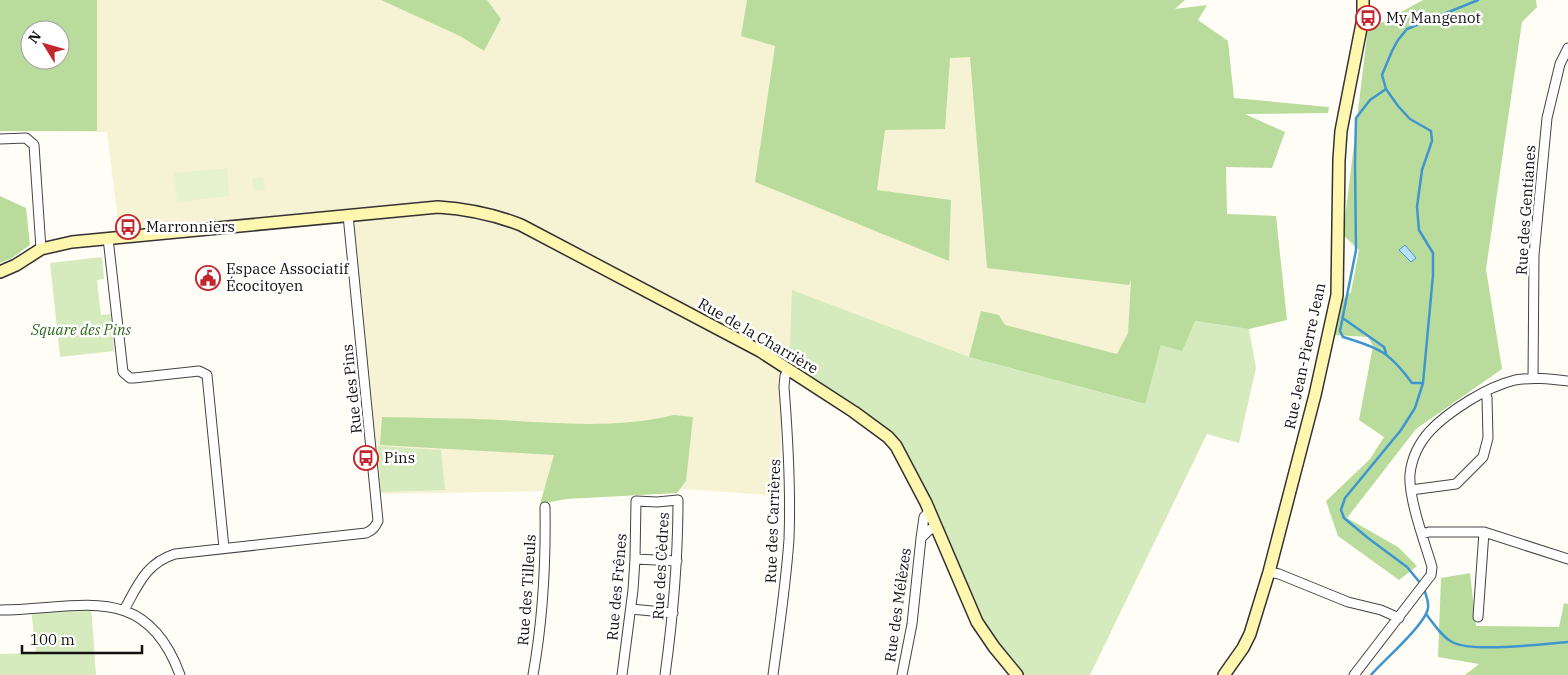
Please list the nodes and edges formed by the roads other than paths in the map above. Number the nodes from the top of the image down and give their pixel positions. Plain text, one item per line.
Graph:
1 (1363, 0) edge
2 (1568, 48) edge
3 (0, 139) edge
4 (348, 215) junction
5 (108, 238) junction
6 (41, 249) junction
7 (0, 272) edge
8 (789, 369) junction
9 (1533, 378) junction
10 (1568, 381) edge
11 (1485, 392) junction
12 (1411, 490) junction
13 (636, 501) joint
14 (545, 507) dead end
15 (930, 511) junction
16 (936, 527) junction
17 (1484, 532) junction
18 (1422, 534) junction
19 (921, 538) junction
20 (224, 548) junction
21 (635, 559) junction
22 (1568, 559) edge
23 (677, 562) junction
24 (1269, 572) junction
25 (631, 609) junction
26 (0, 610) edge
27 (124, 610) junction
28 (673, 613) junction
29 (1478, 617) dead end
30 (1400, 618) junction
31 (180, 675) edge
32 (533, 675) edge
33 (622, 675) edge
34 (665, 675) edge
35 (773, 675) edge
36 (902, 675) edge
37 (1017, 675) edge
38 (1224, 675) edge
39 (1354, 675) edge

1 - 24 street, Rue Jean-Pierre Jean
2 - 9 street, Rue des Gentianes
3 - 6 street
4 - 5 street, Rue de la Charrière
4 - 8 street, Rue de la Charrière
4 - 20 street, Rue des Pins
5 - 6 street, Rue de la Charrière
5 - 20 street
6 - 7 street, Rue de la Charrière
8 - 15 street, Rue de la Charrière
8 - 35 street, Rue des Carrières
9 - 10 street
9 - 11 street
11 - 12 street
11 - 12 street
12 - 18 street
13 - 21 street, Rue des Frênes
13 - 23 street, Rue des Cèdres
14 - 32 street, Rue des Tilleuls
15 - 16 street, Rue de la Charrière
15 - 19 street, Rue des Mélèzes
16 - 19 street, Rue des Mélèzes
16 - 37 street, Rue de la Charrière
17 - 18 street
17 - 22 street
17 - 29 street
18 - 30 street
19 - 36 street, Rue des Mélèzes
20 - 27 street, Rue des Pins
21 - 23 street
21 - 25 street, Rue des Frênes
23 - 28 street, Rue des Cèdres
24 - 30 street
24 - 38 street, Rue Jean-Pierre Jean
25 - 28 street
25 - 33 street, Rue des Frênes
26 - 27 street
27 - 31 street
28 - 34 street, Rue des Cèdres
30 - 39 street

